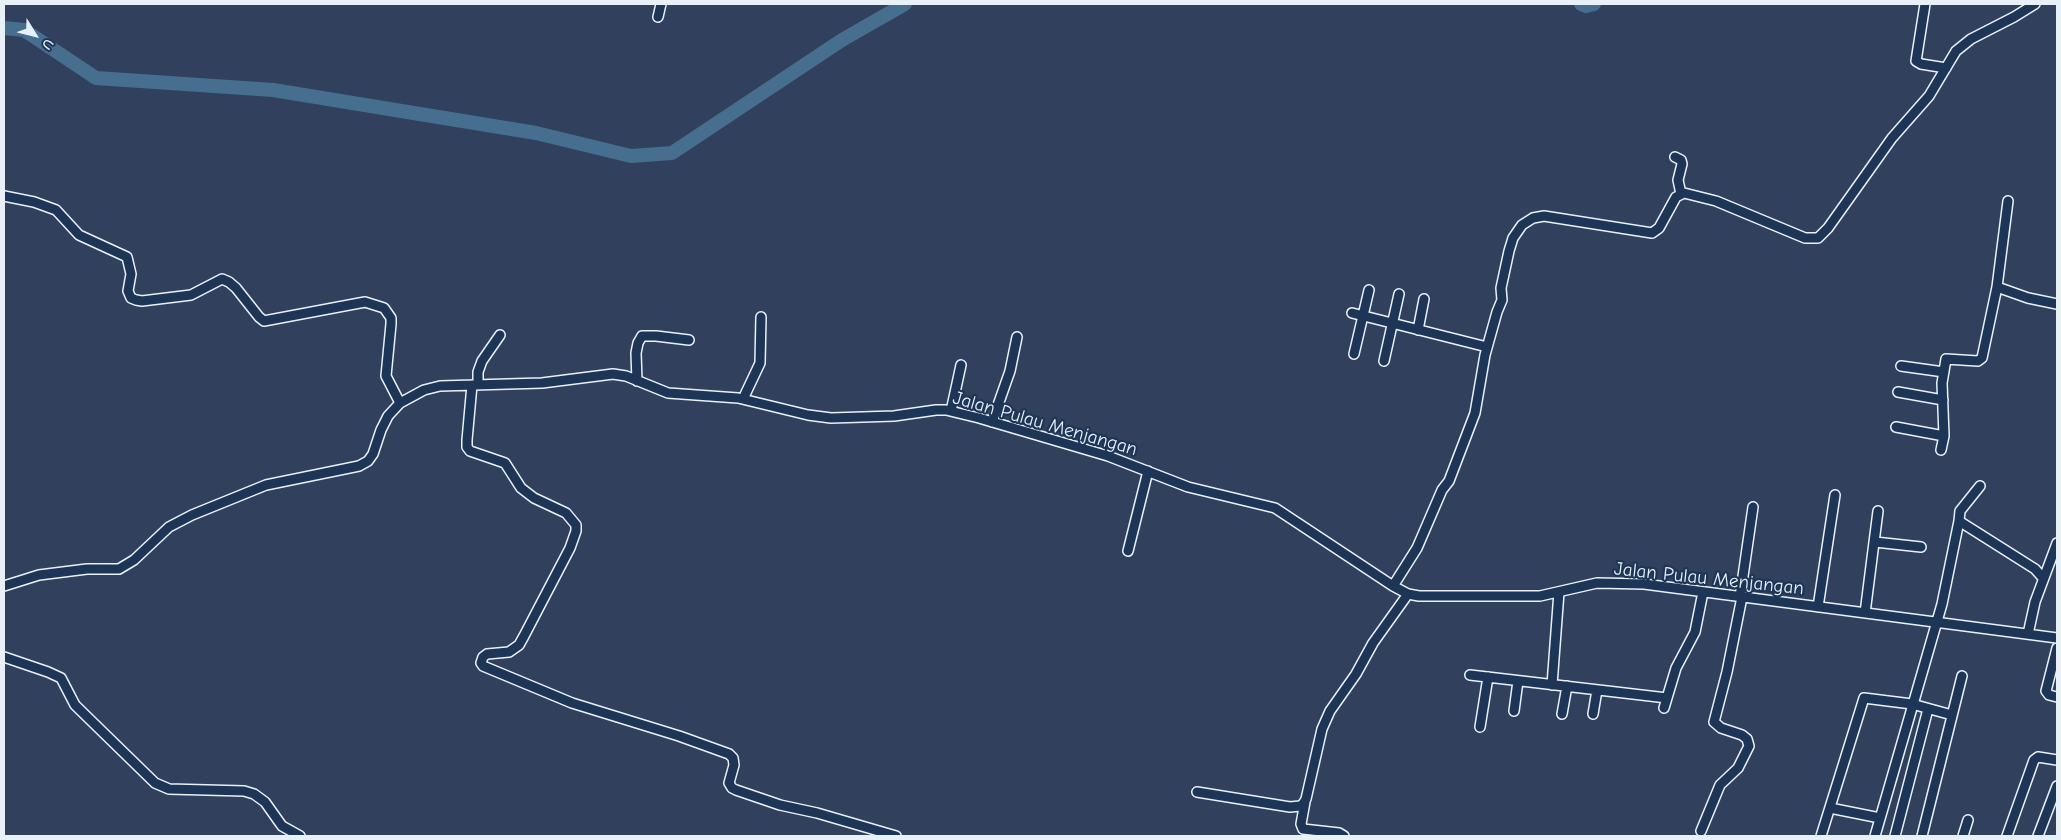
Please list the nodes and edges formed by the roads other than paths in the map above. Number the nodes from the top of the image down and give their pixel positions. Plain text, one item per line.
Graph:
1 (661, 4) edge
2 (1925, 4) edge
3 (2035, 4) edge
4 (658, 16) dead end
5 (1946, 68) junction
6 (1675, 157) dead end
7 (1681, 194) junction
8 (4, 196) edge
9 (2008, 201) dead end
10 (1997, 287) junction
11 (1369, 290) dead end
12 (1399, 294) dead end
13 (1424, 299) dead end
14 (2057, 304) edge
15 (1352, 313) dead end
16 (1363, 315) junction
17 (760, 317) dead end
18 (1392, 323) junction
19 (1418, 330) junction
20 (500, 335) dead end
21 (1017, 337) dead end
22 (689, 340) dead end
23 (1487, 348) junction
24 (1354, 354) dead end
25 (1384, 361) dead end
26 (961, 365) dead end
27 (1902, 366) dead end
28 (1944, 372) junction
29 (637, 381) junction
30 (475, 385) junction
31 (1898, 392) dead end
32 (743, 399) junction
33 (1943, 400) junction
34 (400, 403) junction
35 (951, 411) junction
36 (992, 422) junction
37 (1896, 427) dead end
38 (1944, 436) junction
39 (1941, 450) dead end
40 (1148, 471) junction
41 (1980, 486) dead end
42 (1835, 495) dead end
43 (1753, 507) dead end
44 (1878, 511) dead end
45 (1959, 521) junction
46 (1875, 542) junction
47 (2057, 543) edge
48 (1920, 546) dead end
49 (1128, 551) dead end
50 (2043, 578) junction
51 (4, 586) edge
52 (1393, 586) junction
53 (1559, 592) junction
54 (1703, 592) junction
55 (1408, 594) junction
56 (1741, 597) junction
57 (1818, 607) junction
58 (1865, 613) junction
59 (1936, 621) junction
60 (2028, 634) junction
61 (2057, 638) edge
62 (2057, 648) edge
63 (4, 657) edge
64 (1470, 675) dead end
65 (1962, 676) dead end
66 (1488, 677) junction
67 (1518, 681) junction
68 (1552, 685) junction
69 (1567, 686) junction
70 (1597, 690) junction
71 (2057, 697) edge
72 (1667, 698) junction
73 (1912, 704) junction
74 (1664, 708) dead end
75 (1928, 709) junction
76 (1514, 711) dead end
77 (1562, 714) dead end
78 (1593, 714) dead end
79 (1952, 715) junction
80 (1480, 727) dead end
81 (2057, 760) edge
82 (2057, 786) edge
83 (1196, 792) dead end
84 (1305, 802) junction
85 (1830, 808) junction
86 (1880, 818) junction
87 (1968, 820) dead end
88 (1701, 831) dead end
89 (300, 836) edge
90 (896, 836) edge
91 (1344, 836) edge
92 (1820, 836) edge
93 (1875, 836) edge
94 (1895, 836) edge
95 (1922, 836) edge
96 (1963, 836) edge
97 (2007, 836) edge
98 (2038, 836) edge

1 - 4 street
2 - 5 street
3 - 5 street
5 - 7 street
6 - 7 street
7 - 23 street
8 - 34 street
9 - 10 street
10 - 14 street
10 - 28 street
11 - 16 street
12 - 18 street
13 - 19 street
15 - 16 street
16 - 18 street
16 - 24 street
17 - 32 street
18 - 19 street
18 - 25 street
19 - 23 street
20 - 30 street
21 - 36 street
22 - 29 street
23 - 52 street
26 - 35 street
27 - 28 street
28 - 33 street
29 - 30 street, Jalan Pulau Menjangan
29 - 32 street, Jalan Pulau Menjangan
30 - 34 street, Jalan Pulau Menjangan
30 - 90 street
31 - 33 street
32 - 35 street, Jalan Pulau Menjangan
33 - 38 street
34 - 51 street, Jalan Pulau Menjangan
35 - 36 street, Jalan Pulau Menjangan
36 - 40 street, Jalan Pulau Menjangan
37 - 38 street
38 - 39 street
40 - 49 street
40 - 52 street, Jalan Pulau Menjangan
41 - 45 street
42 - 57 street
43 - 56 street
44 - 46 street
45 - 50 street
45 - 59 street
46 - 48 street
46 - 58 street
47 - 50 street
50 - 60 street
52 - 55 street, Jalan Pulau Menjangan
53 - 54 street, Jalan Pulau Menjangan
53 - 55 street, Jalan Pulau Menjangan
53 - 68 street
54 - 56 street, Jalan Pulau Menjangan
54 - 72 street
55 - 84 street
56 - 57 street, Jalan Pulau Menjangan
56 - 88 street
57 - 58 street, Jalan Pulau Menjangan
58 - 59 street, Jalan Pulau Menjangan
59 - 60 street, Jalan Pulau Menjangan
59 - 73 street
60 - 61 street, Jalan Pulau Menjangan
62 - 71 street
63 - 89 street
64 - 66 street
65 - 79 street
66 - 67 street
66 - 80 street
67 - 68 street
67 - 76 street
68 - 69 street
69 - 70 street
69 - 77 street
70 - 72 street
70 - 78 street
72 - 74 street
73 - 75 street
73 - 85 street
73 - 86 street
75 - 79 street
75 - 94 street
79 - 95 street
81 - 97 street
82 - 98 street
83 - 84 street
84 - 91 street
85 - 86 street
85 - 92 street
86 - 93 street
87 - 96 street

